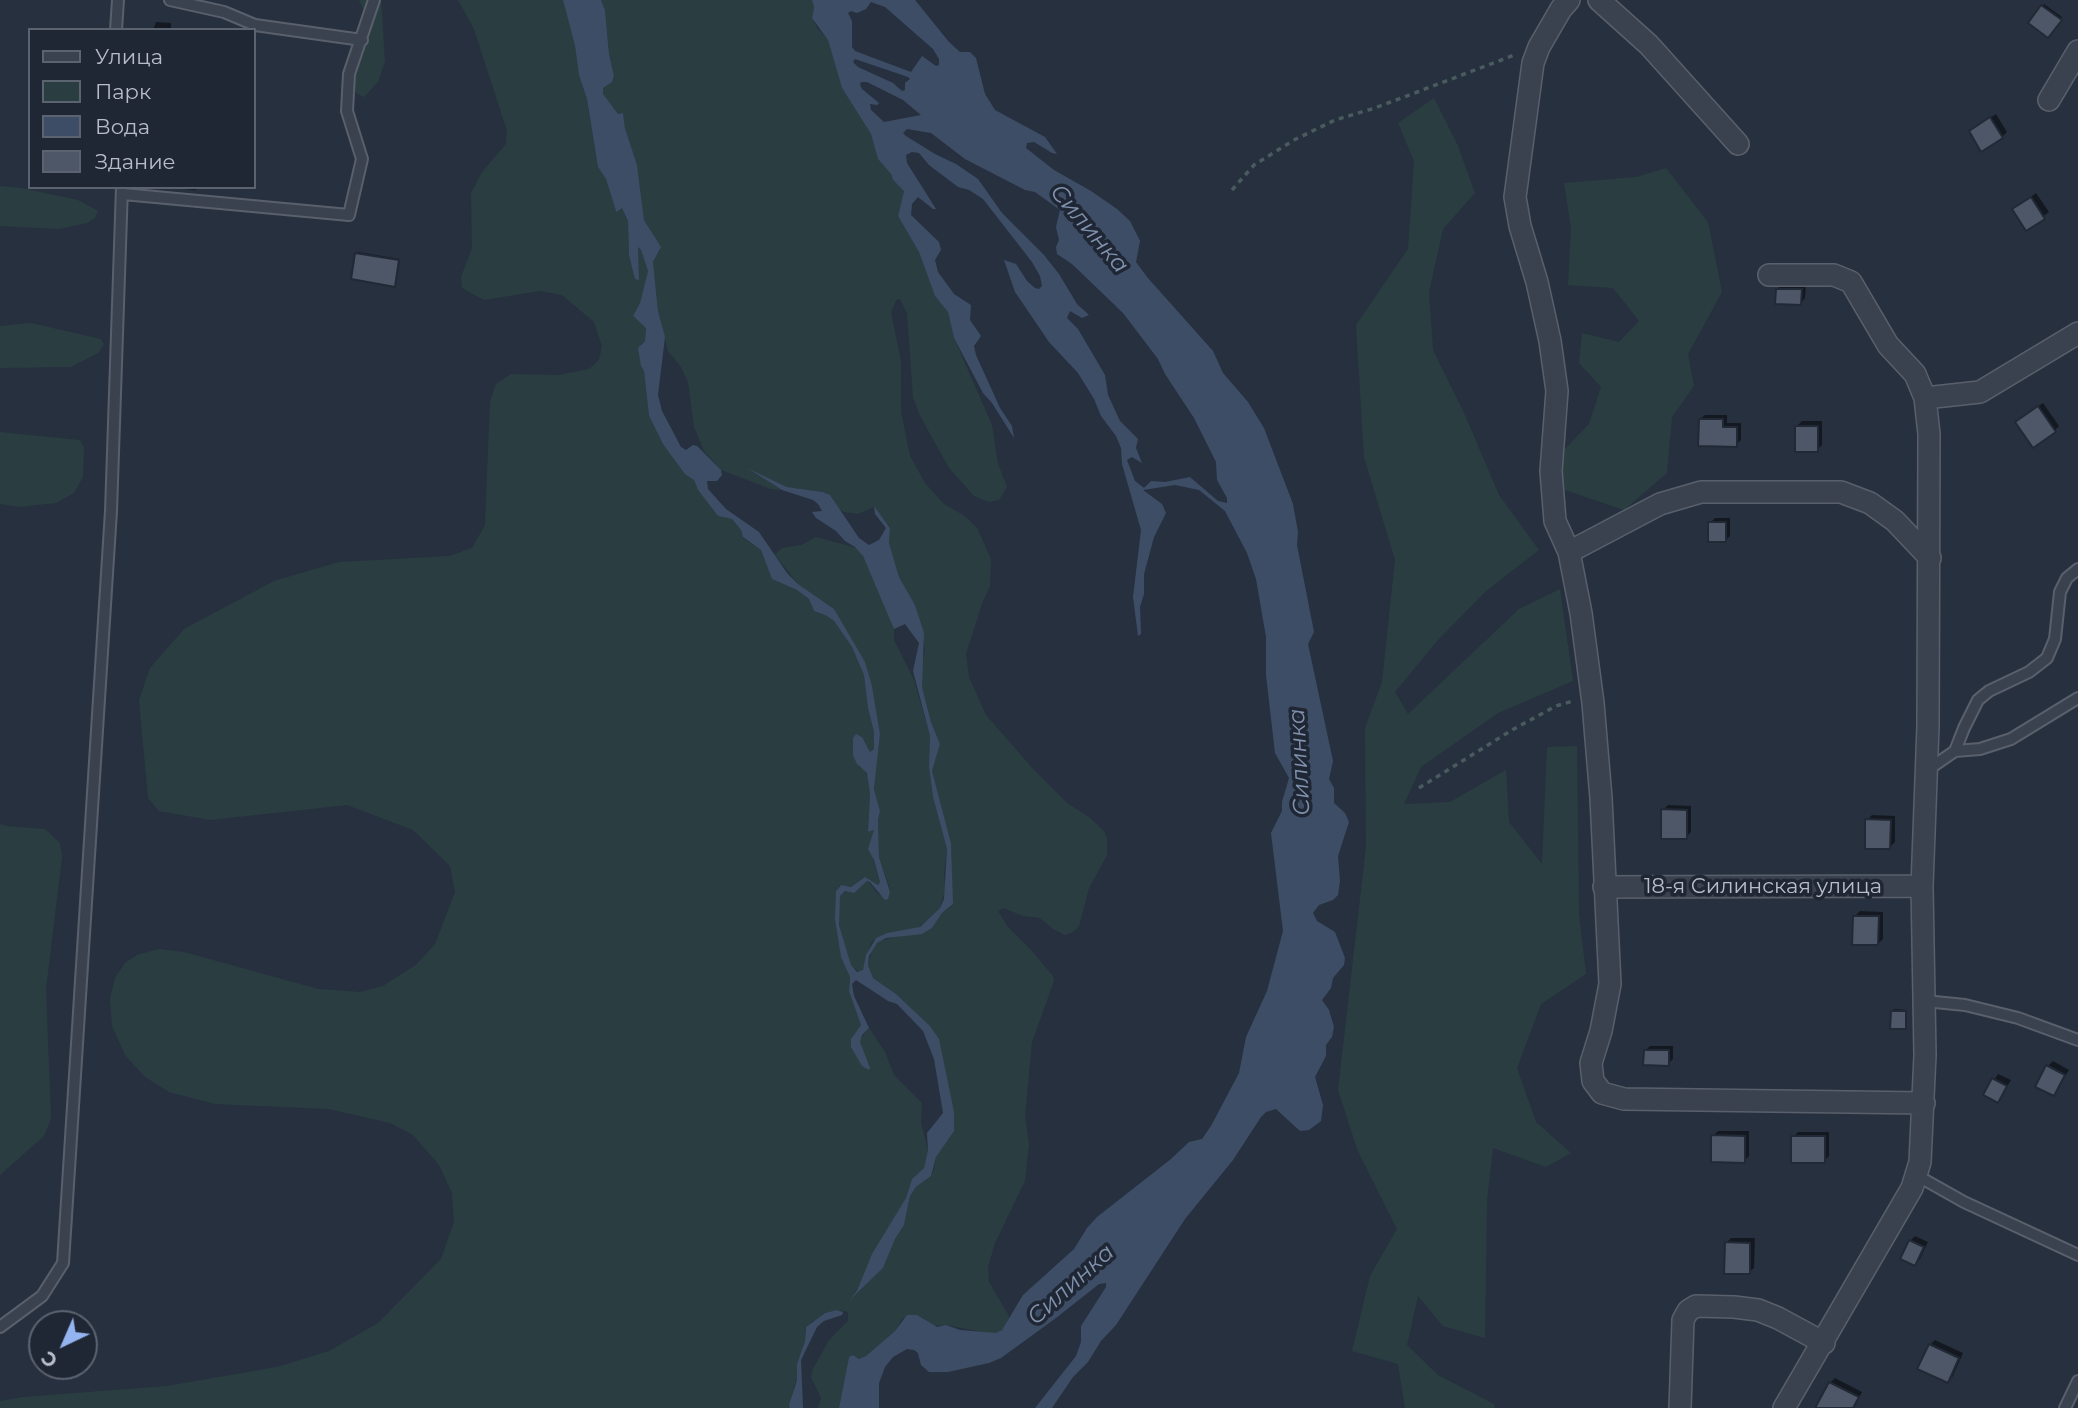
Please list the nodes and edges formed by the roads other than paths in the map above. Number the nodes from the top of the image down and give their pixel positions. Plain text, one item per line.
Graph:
1 (118, 0) edge
2 (170, 0) edge
3 (374, 0) edge
4 (1569, 0) edge
5 (1599, 0) edge
6 (116, 28) edge
7 (362, 40) junction
8 (2078, 51) edge
9 (2049, 100) dead end
10 (1738, 144) dead end
11 (123, 191) edge
12 (1769, 275) dead end
13 (2078, 333) edge
14 (1925, 398) junction
15 (1569, 552) junction
16 (1930, 558) junction
17 (2078, 569) edge
18 (2078, 698) edge
19 (1955, 751) junction
20 (1927, 771) junction
21 (1922, 886) junction
22 (1604, 887) junction
23 (1925, 1001) junction
24 (2078, 1040) edge
25 (1924, 1103) junction
26 (1916, 1175) junction
27 (2078, 1255) edge
28 (0, 1327) edge
29 (1824, 1343) junction
30 (2078, 1381) edge
31 (1680, 1408) edge
32 (1784, 1408) edge
33 (2065, 1408) edge

1 - 6 lane
2 - 7 lane
3 - 7 lane
4 - 15 street
5 - 10 street
7 - 11 lane
8 - 9 street
11 - 28 lane
12 - 14 street
13 - 14 street
14 - 16 street
15 - 16 street
15 - 22 street
16 - 20 street
17 - 19 lane
18 - 19 lane
19 - 20 lane
20 - 21 street
21 - 22 street, 18-я Силинская улица
21 - 23 street
22 - 25 street
23 - 24 lane
23 - 25 street
25 - 26 street
26 - 27 lane
26 - 29 street
29 - 31 street
29 - 32 street
30 - 33 lane

